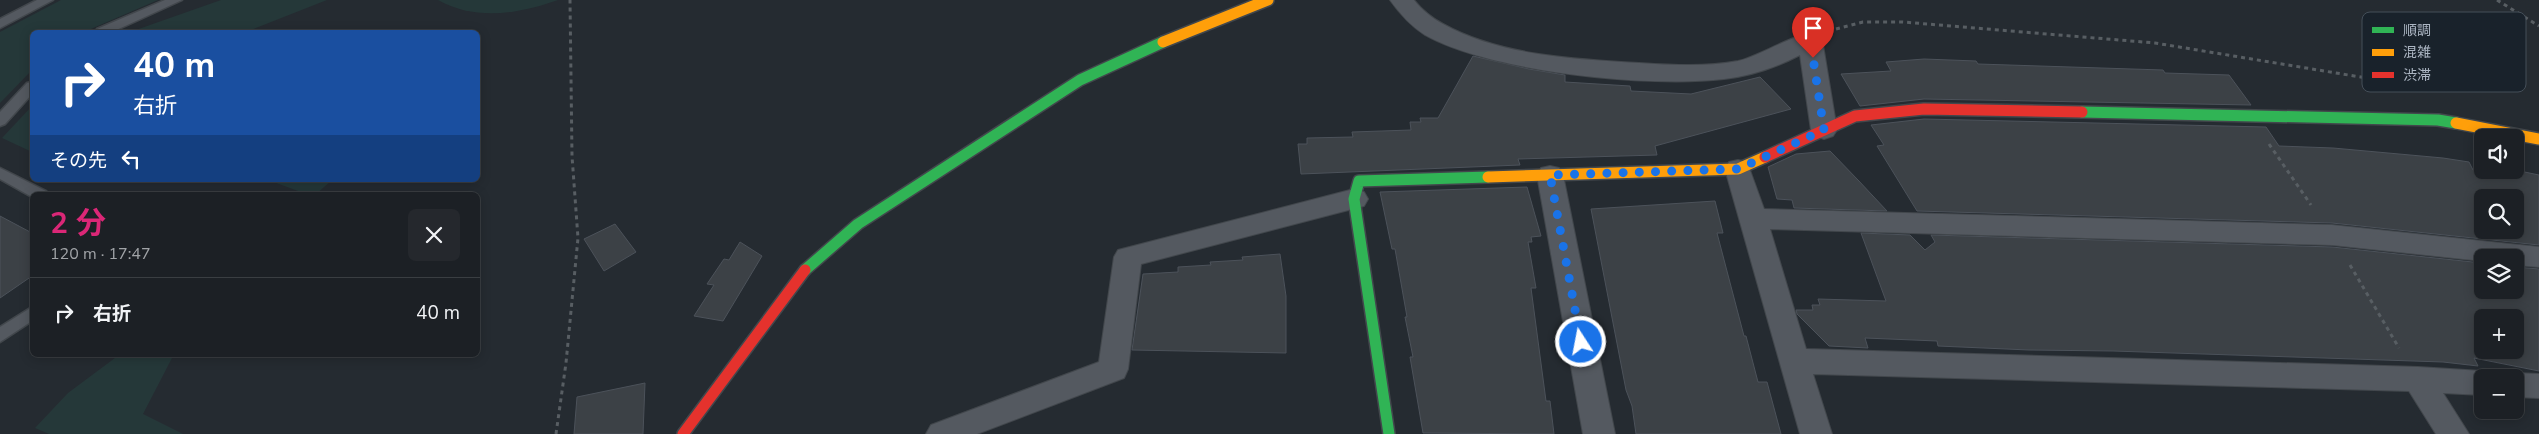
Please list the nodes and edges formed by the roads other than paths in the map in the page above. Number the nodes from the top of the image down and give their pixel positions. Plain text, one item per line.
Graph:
1 (47, 0) edge
2 (176, 0) edge
3 (1268, 0) edge
4 (1402, 0) edge
5 (0, 24) edge
6 (107, 30) edge
7 (30, 88) edge
8 (0, 121) edge
9 (1824, 130) junction
10 (2539, 139) edge
11 (1738, 169) junction
12 (0, 173) edge
13 (1550, 175) junction
14 (36, 192) edge
15 (1354, 199) junction
16 (1753, 219) junction
17 (2539, 257) edge
18 (30, 314) edge
19 (0, 336) edge
20 (1794, 361) junction
21 (2418, 379) junction
22 (2474, 382) edge
23 (2524, 385) edge
24 (2539, 386) edge
25 (683, 434) edge
26 (942, 434) edge
27 (1389, 434) edge
28 (1599, 434) edge
29 (1816, 434) edge
30 (2453, 434) edge

1 - 5 lane
2 - 6 lane
3 - 25 street
4 - 9 street
7 - 8 lane
9 - 10 street
9 - 11 street
11 - 13 street
11 - 16 street
12 - 14 lane
13 - 15 street
13 - 28 street
15 - 26 street
15 - 27 street
16 - 17 street
16 - 20 street
18 - 19 lane
20 - 21 street
20 - 29 street
21 - 22 street
21 - 30 street
23 - 24 street

